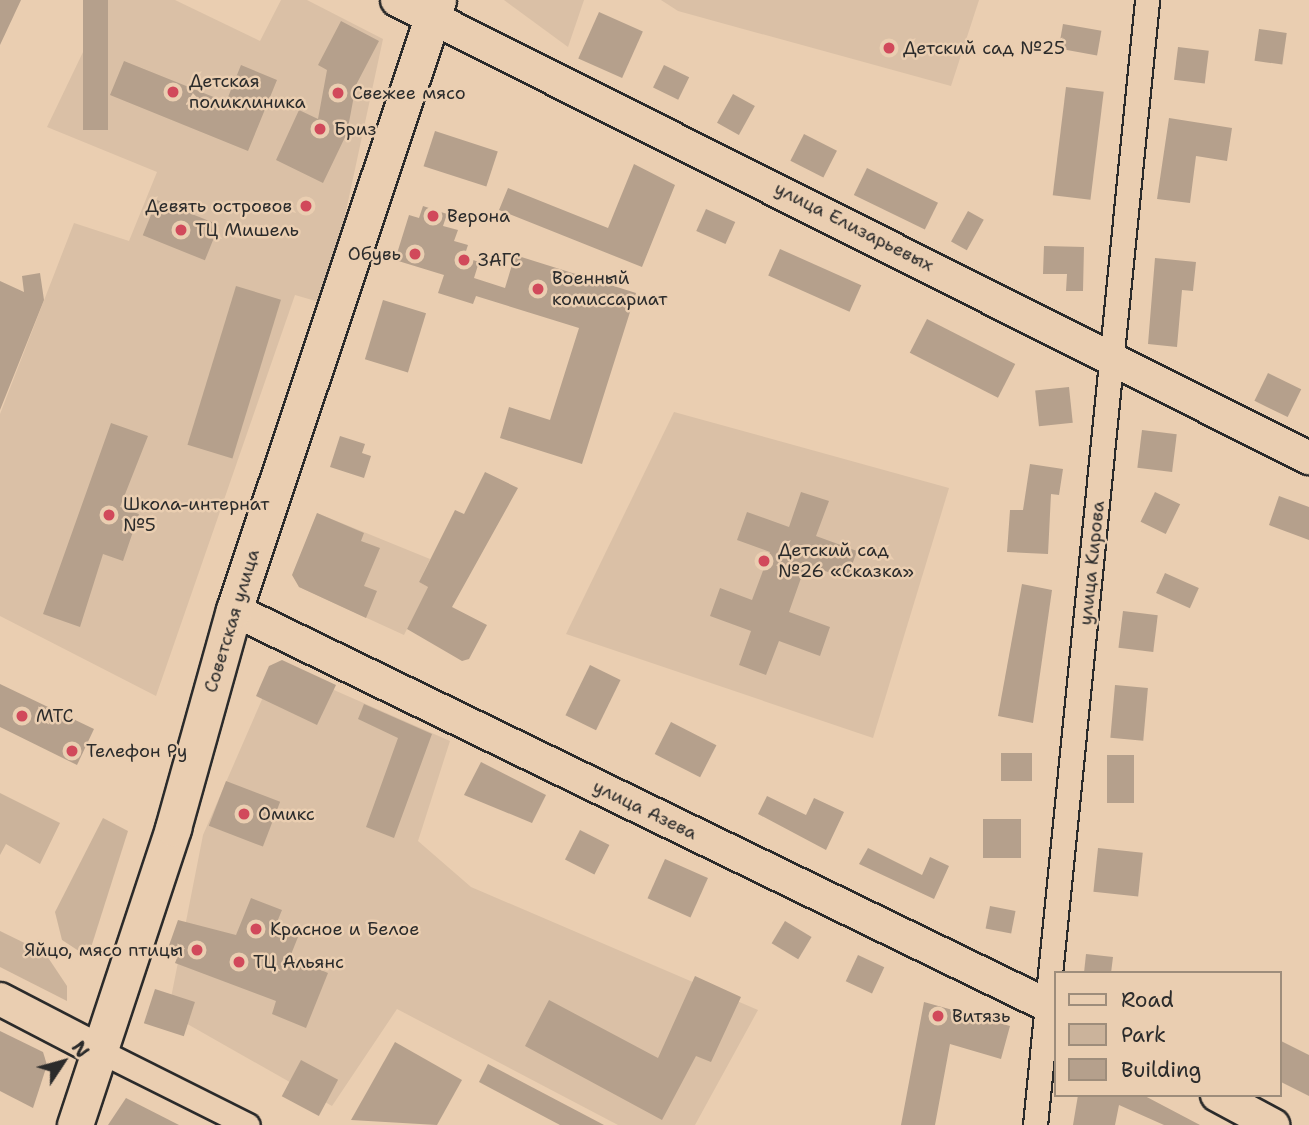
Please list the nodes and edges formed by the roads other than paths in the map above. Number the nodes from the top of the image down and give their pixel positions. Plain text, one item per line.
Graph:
1 (397, 0) edge
2 (1147, 0) edge
3 (435, 8) edge
4 (1112, 357) junction
5 (1309, 458) edge
6 (234, 610) junction
7 (1055, 971) edge
8 (1054, 986) edge
9 (0, 999) edge
10 (1052, 1008) edge
11 (100, 1051) junction
12 (1221, 1097) edge
13 (75, 1125) edge
14 (248, 1125) edge
15 (1035, 1125) edge
16 (1273, 1125) edge

1 - 3 street, улица Елизарьевых
2 - 4 street, улица Кирова
3 - 4 street, улица Елизарьевых
3 - 6 main road, Советская улица
4 - 5 street, улица Елизарьевых
4 - 7 street, улица Кирова
6 - 10 street, улица Азева
6 - 11 main road, Советская улица
8 - 10 street, улица Кирова
9 - 11 street
10 - 15 street, улица Кирова
11 - 13 main road, Советская улица
11 - 14 street
12 - 16 street

